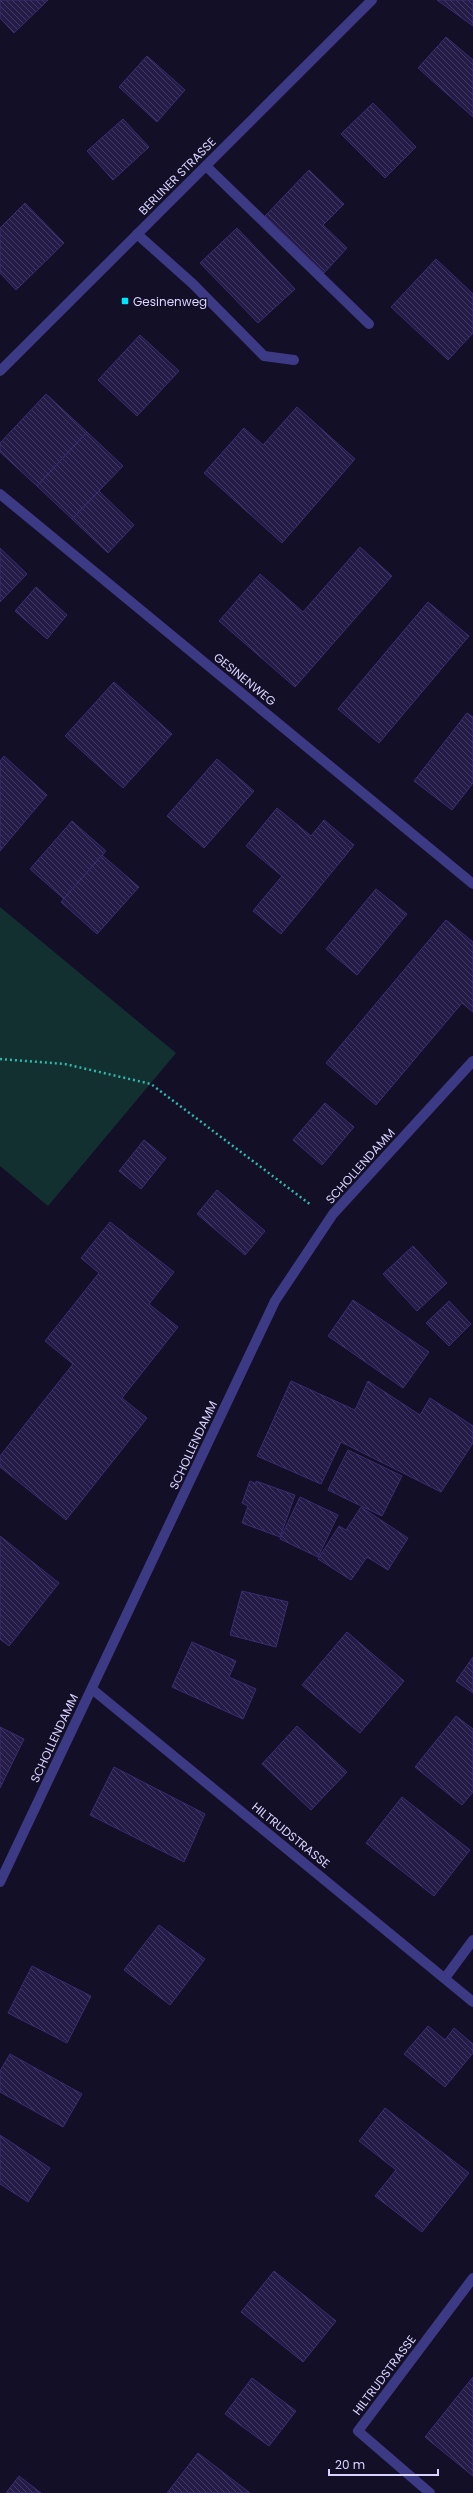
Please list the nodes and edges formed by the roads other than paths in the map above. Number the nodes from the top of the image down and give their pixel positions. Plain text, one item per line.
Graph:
1 (372, 0) edge
2 (206, 166) junction
3 (137, 234) junction
4 (369, 324) dead end
5 (294, 360) dead end
6 (0, 371) edge
7 (0, 494) edge
8 (473, 884) edge
9 (473, 1061) edge
10 (92, 1689) junction
11 (0, 1882) edge
12 (473, 1940) edge
13 (444, 1978) junction
14 (473, 2002) edge
15 (473, 2278) edge
16 (430, 2493) edge

1 - 2 street, BERLINER STRASSE
2 - 3 street, BERLINER STRASSE
2 - 4 street
3 - 5 street
3 - 6 street, BERLINER STRASSE
7 - 8 street, GESINENWEG
9 - 10 street, SCHOLLENDAMM
10 - 11 street, SCHOLLENDAMM
10 - 13 street, HILTRUDSTRASSE
12 - 13 street
13 - 14 street, HILTRUDSTRASSE
15 - 16 street, HILTRUDSTRASSE

